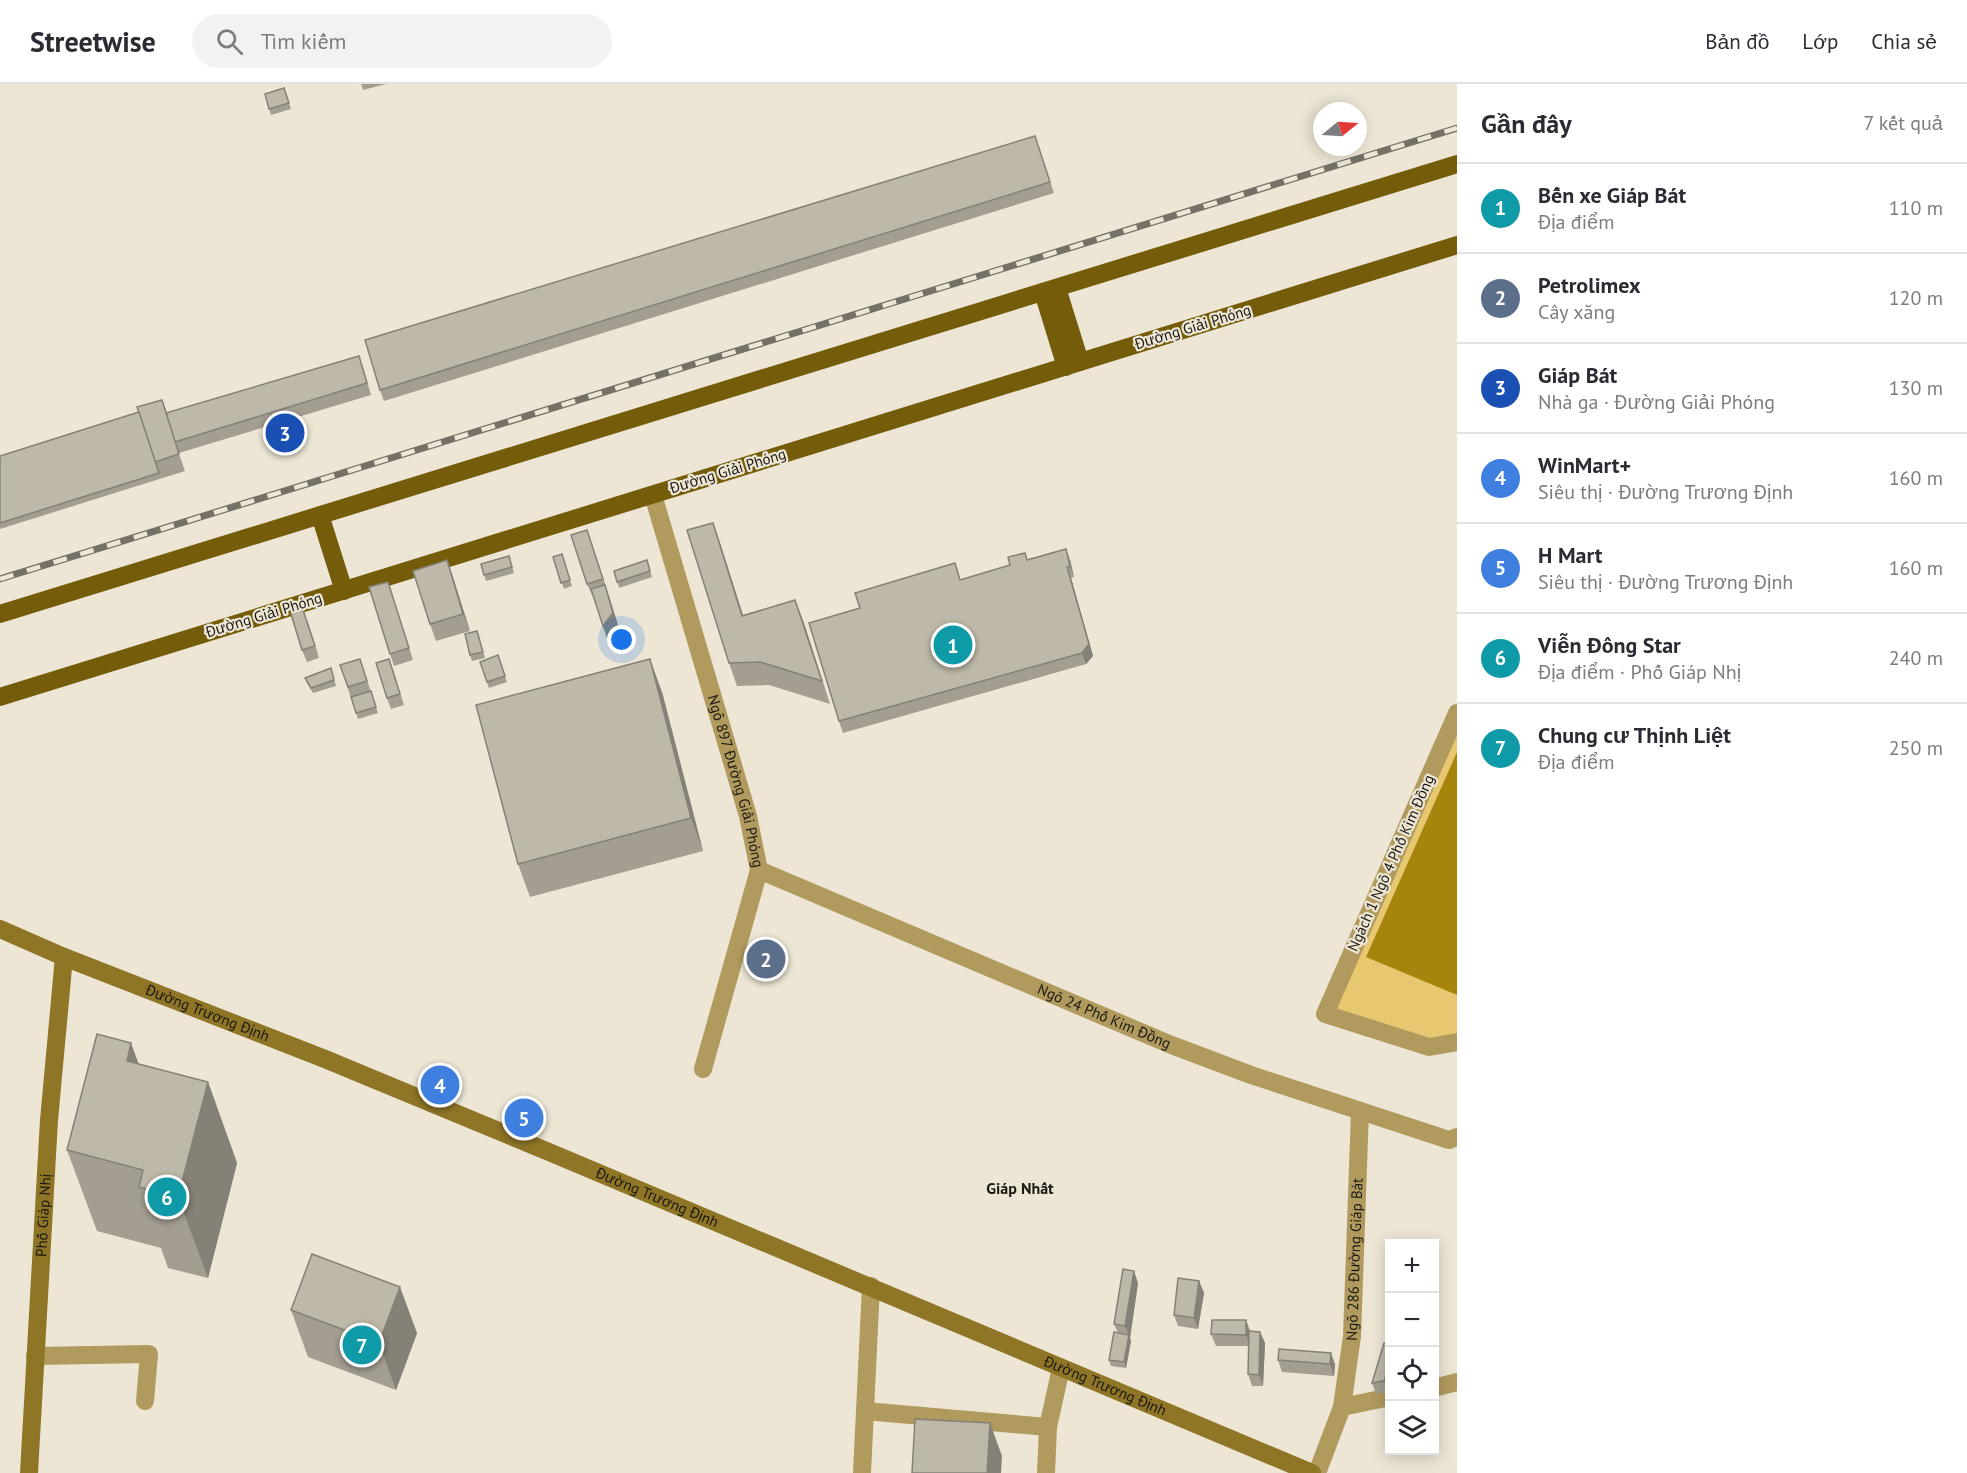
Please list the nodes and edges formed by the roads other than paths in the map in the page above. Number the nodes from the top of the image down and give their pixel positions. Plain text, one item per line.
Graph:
1 (1457, 164) edge
2 (1457, 245) edge
3 (1050, 290) junction
4 (1073, 364) junction
5 (653, 495) junction
6 (320, 515) junction
7 (344, 591) junction
8 (0, 614) edge
9 (0, 697) edge
10 (1457, 713) edge
11 (759, 870) junction
12 (0, 929) edge
13 (64, 957) junction
14 (1457, 1042) edge
15 (703, 1069) dead end
16 (1360, 1111) junction
17 (1457, 1137) edge
18 (871, 1286) junction
19 (35, 1356) junction
20 (1061, 1368) junction
21 (1457, 1382) edge
22 (1439, 1387) edge
23 (1385, 1398) edge
24 (145, 1401) dead end
25 (1342, 1407) junction
26 (865, 1411) junction
27 (1048, 1427) junction
28 (29, 1473) edge
29 (862, 1473) edge
30 (1046, 1473) edge
31 (1312, 1473) edge
32 (1317, 1473) edge

1 - 3 main road
2 - 4 main road, Đường Giải Phóng
3 - 4 main road
3 - 6 main road
4 - 5 main road, Đường Giải Phóng
5 - 7 main road, Đường Giải Phóng
5 - 11 street, Ngõ 897 Đường Giải Phóng
6 - 7 main road
6 - 8 main road
7 - 9 main road, Đường Giải Phóng
10 - 14 street, Ngách 1 Ngõ 4 Phố Kim Đồng
11 - 15 street, Ngõ 897 Đường Giải Phóng
11 - 16 street, Ngõ 24 Phố Kim Đồng
12 - 13 main road, Đường Trương Định
13 - 18 main road, Đường Trương Định
13 - 19 main road, Phố Giáp Nhị
16 - 17 street, Ngõ 24 Phố Kim Đồng
16 - 25 street, Ngõ 286 Đường Giáp Bát
18 - 20 main road, Đường Trương Định
18 - 26 street
19 - 24 street
19 - 28 main road, Phố Giáp Nhị
20 - 27 street
20 - 31 main road, Đường Trương Định
21 - 22 street
23 - 25 street
25 - 32 street, Ngõ 286 Đường Giáp Bát
26 - 27 street
26 - 29 street
27 - 30 street

